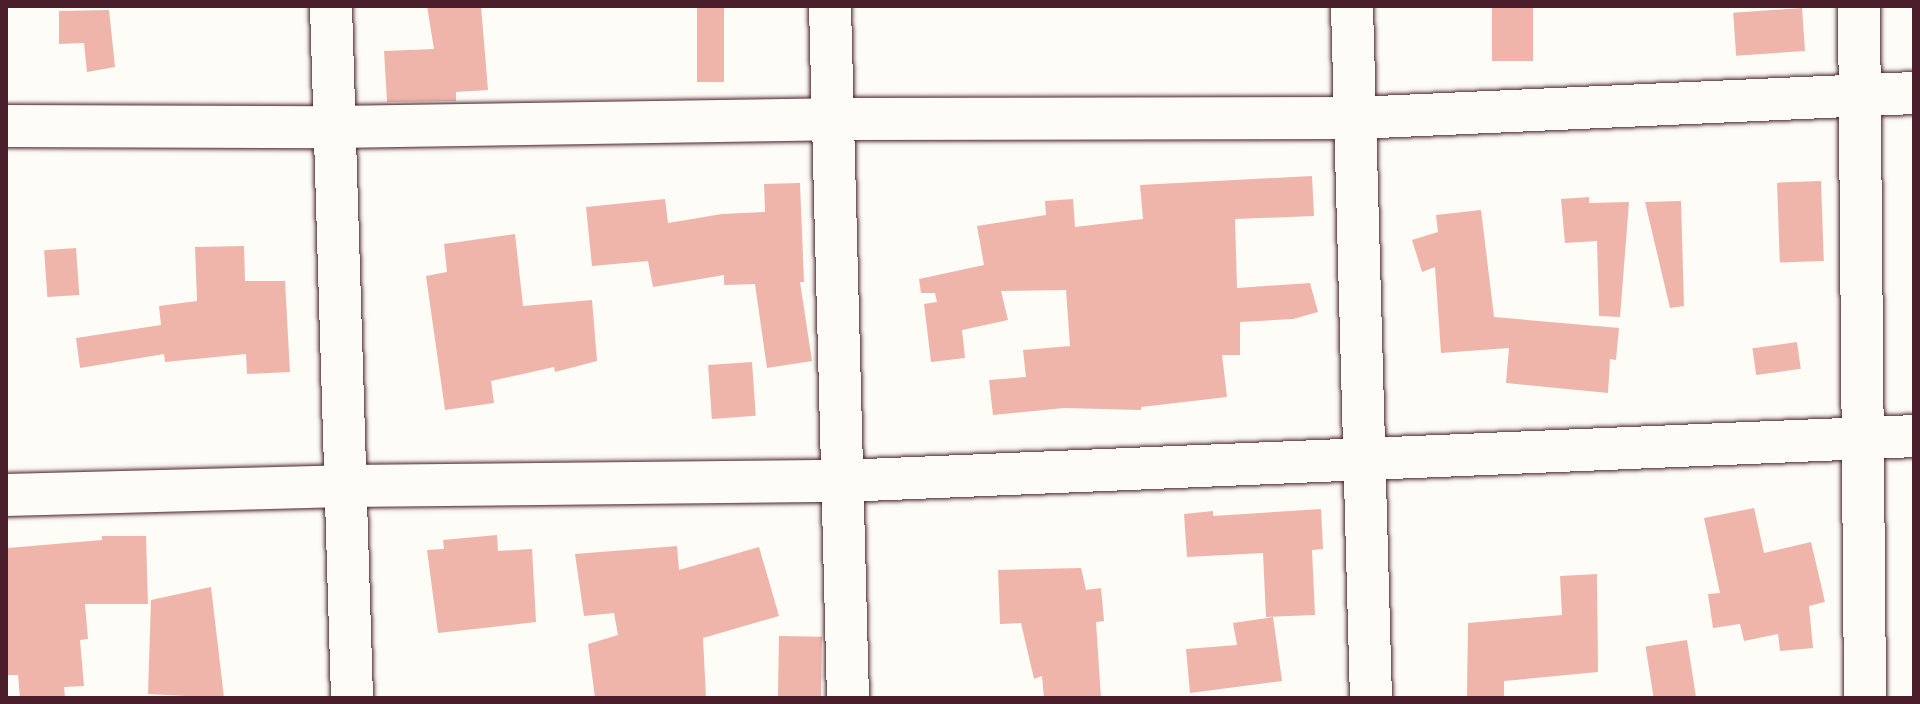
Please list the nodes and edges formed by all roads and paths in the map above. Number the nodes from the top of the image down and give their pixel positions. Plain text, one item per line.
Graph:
1 (331, 6) edge
2 (830, 6) edge
3 (1352, 6) edge
4 (1859, 6) edge
5 (1914, 93) edge
6 (1860, 97) junction
7 (1355, 118) junction
8 (833, 119) junction
9 (6, 126) edge
10 (334, 127) junction
11 (1914, 436) edge
12 (1863, 438) junction
13 (1365, 460) junction
14 (842, 481) junction
15 (345, 486) junction
16 (6, 495) edge
17 (352, 698) edge
18 (848, 698) edge
19 (1371, 698) edge
20 (1865, 698) edge

1 - 10 street
2 - 8 street
3 - 7 street
4 - 6 street
5 - 6 street
6 - 7 street
6 - 12 street
7 - 8 street
7 - 13 street
8 - 10 street
8 - 14 street
9 - 10 street
10 - 15 street
11 - 12 street
12 - 13 street
12 - 20 street
13 - 14 street
13 - 19 street
14 - 15 street
14 - 18 street
15 - 16 street
15 - 17 street

